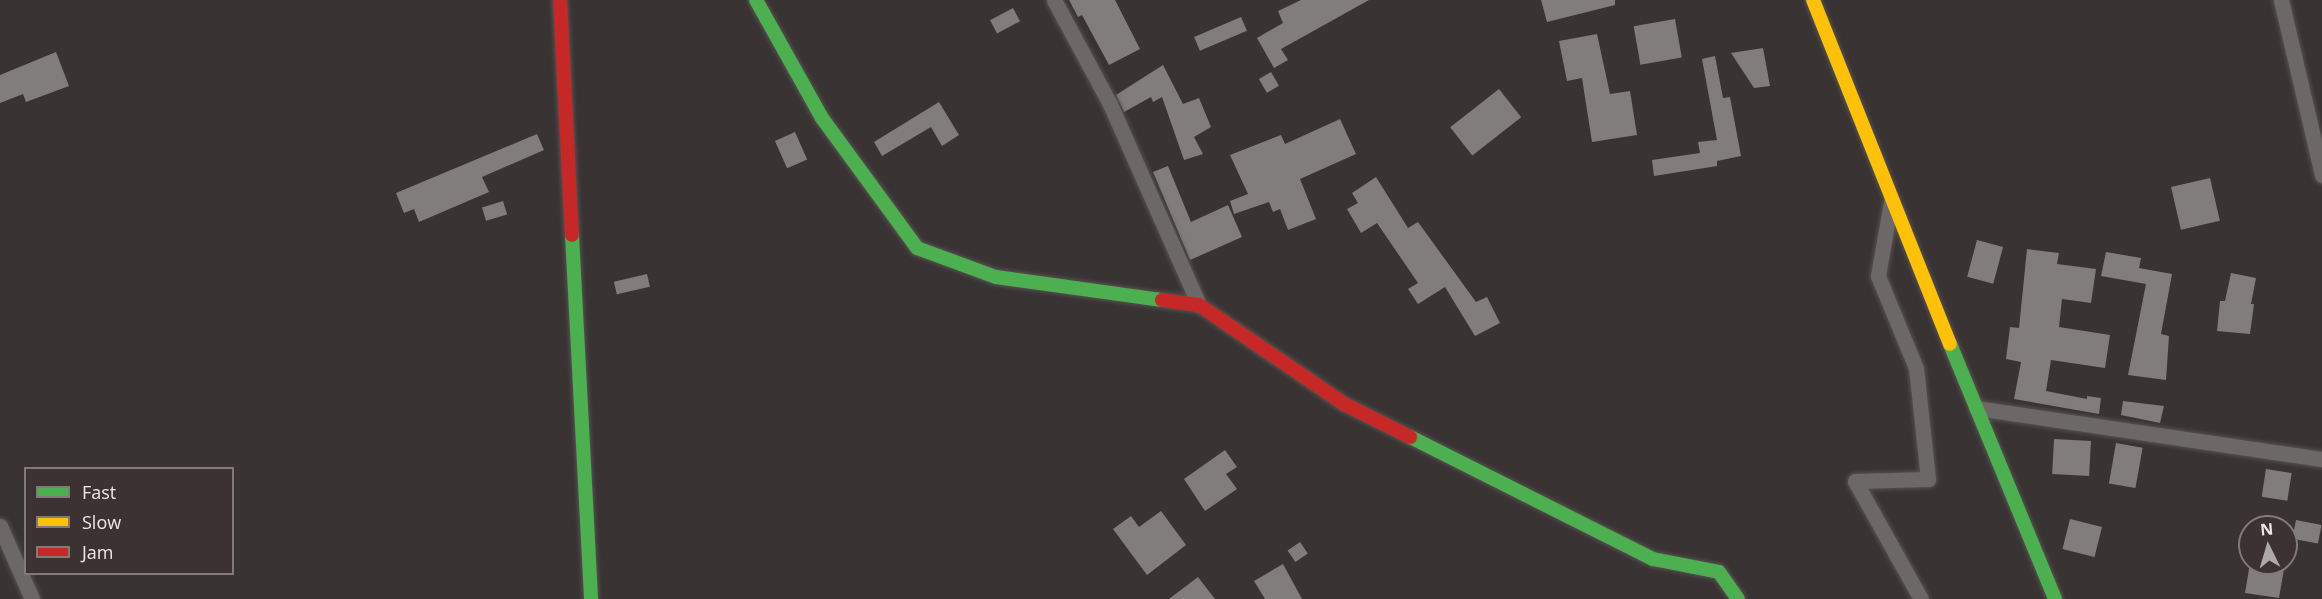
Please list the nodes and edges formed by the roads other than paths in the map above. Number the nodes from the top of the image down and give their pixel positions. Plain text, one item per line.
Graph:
1 (560, 0) edge
2 (756, 0) edge
3 (1054, 0) edge
4 (1813, 0) edge
5 (2281, 0) edge
6 (2322, 175) edge
7 (1891, 201) junction
8 (1199, 305) junction
9 (1976, 408) junction
10 (2322, 459) edge
11 (0, 526) edge
12 (32, 599) edge
13 (591, 599) edge
14 (1738, 599) edge
15 (1921, 599) edge
16 (2055, 599) edge

1 - 13 street
2 - 8 street
3 - 8 street
4 - 7 street
5 - 6 street
7 - 9 street
7 - 15 street
8 - 14 street
9 - 10 street
9 - 16 street
11 - 12 street

